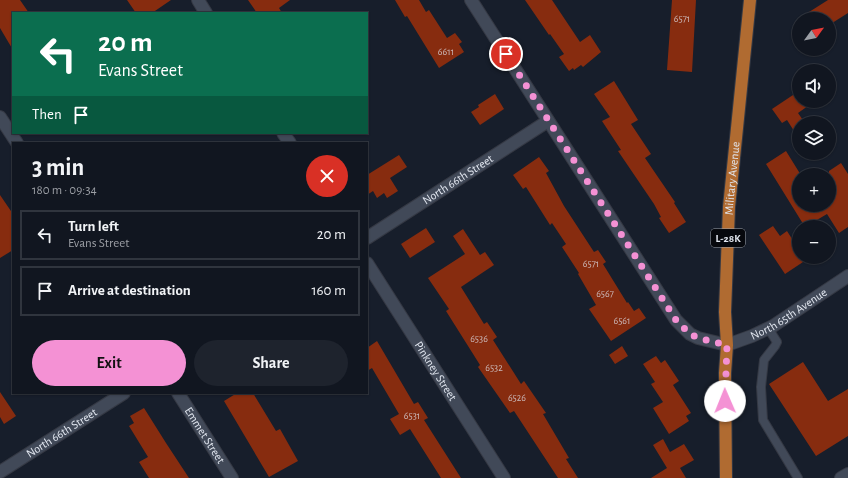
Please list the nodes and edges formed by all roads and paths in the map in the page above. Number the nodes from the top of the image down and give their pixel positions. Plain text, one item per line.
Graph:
1 (198, 0) edge
2 (471, 0) edge
3 (750, 0) edge
4 (205, 12) edge
5 (0, 117) edge
6 (548, 120) junction
7 (16, 142) edge
8 (368, 237) edge
9 (368, 265) edge
10 (848, 276) edge
11 (768, 328) junction
12 (727, 345) junction
13 (122, 394) edge
14 (179, 394) edge
15 (0, 472) edge
16 (848, 474) edge
17 (232, 478) edge
18 (504, 478) edge
19 (726, 478) edge
20 (798, 478) edge
21 (842, 478) edge

1 - 4 street
2 - 6 street
3 - 12 main road, Military Avenue / L-28K
5 - 7 street
6 - 8 street, North 66th Street
6 - 12 street
9 - 18 street, Pinkney Street
10 - 11 street, North 65th Avenue
11 - 12 street, North 65th Avenue
11 - 20 lane
12 - 19 main road, Military Avenue / L-28K
13 - 15 street, North 66th Street
14 - 17 street, Emmet Street
16 - 21 street

